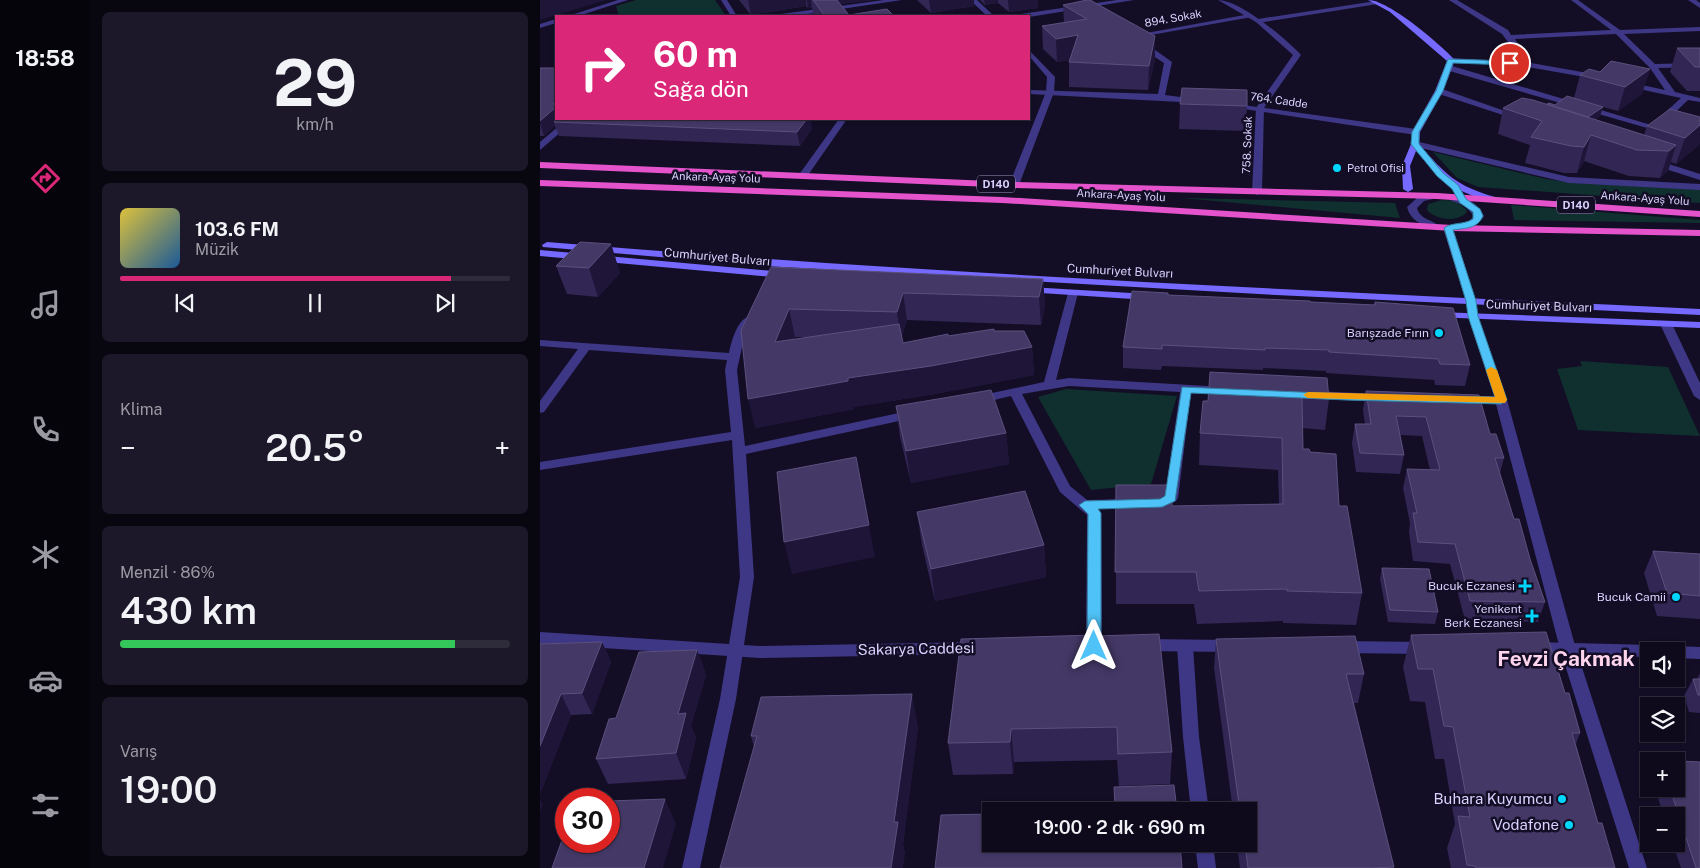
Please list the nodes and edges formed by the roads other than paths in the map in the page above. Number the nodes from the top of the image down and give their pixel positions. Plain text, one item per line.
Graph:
1 (625, 0) edge
2 (724, 0) edge
3 (899, 0) edge
4 (973, 0) edge
5 (1131, 0) edge
6 (1221, 0) edge
7 (1452, 0) edge
8 (1574, 0) edge
9 (1691, 0) edge
10 (1374, 1) edge
11 (1090, 6) junction
12 (1700, 6) edge
13 (601, 7) junction
14 (1097, 12) edge
15 (574, 15) edge
16 (605, 15) edge
17 (733, 15) edge
18 (788, 15) edge
19 (990, 15) edge
20 (1028, 15) edge
21 (1250, 16) junction
22 (555, 21) edge
23 (1258, 21) junction
24 (540, 26) edge
25 (1700, 29) edge
26 (1124, 32) edge
27 (1618, 32) junction
28 (1131, 37) junction
29 (1510, 37) junction
30 (1030, 53) edge
31 (1450, 64) junction
32 (1528, 65) junction
33 (1700, 65) edge
34 (1653, 66) junction
35 (1604, 79) edge
36 (1623, 83) edge
37 (1439, 91) junction
38 (1030, 92) edge
39 (1050, 92) junction
40 (1672, 94) junction
41 (1161, 97) junction
42 (1687, 97) junction
43 (1700, 100) edge
44 (1200, 101) edge
45 (1220, 104) edge
46 (1260, 108) junction
47 (571, 120) edge
48 (842, 120) edge
49 (1531, 122) edge
50 (1654, 127) junction
51 (1416, 132) junction
52 (1673, 132) edge
53 (1642, 137) edge
54 (1415, 144) junction
55 (540, 147) edge
56 (1640, 158) edge
57 (540, 165) edge
58 (803, 176) junction
59 (1700, 177) edge
60 (540, 182) edge
61 (1014, 184) junction
62 (1700, 187) edge
63 (1257, 192) junction
64 (1458, 196) junction
65 (1410, 197) junction
66 (1700, 214) edge
67 (1433, 225) junction
68 (1455, 228) junction
69 (1700, 233) edge
70 (540, 244) edge
71 (540, 253) edge
72 (774, 269) junction
73 (888, 281) edge
74 (1015, 289) edge
75 (762, 291) edge
76 (1073, 293) junction
77 (1161, 298) edge
78 (1471, 301) junction
79 (754, 308) edge
80 (1700, 312) edge
81 (1424, 314) edge
82 (1473, 316) junction
83 (1666, 324) junction
84 (1700, 325) edge
85 (540, 343) edge
86 (586, 346) junction
87 (734, 357) junction
88 (1049, 384) junction
89 (1186, 389) junction
90 (1015, 392) junction
91 (1236, 392) edge
92 (1296, 394) edge
93 (1700, 396) edge
94 (1394, 398) edge
95 (1453, 399) edge
96 (1501, 400) junction
97 (968, 402) edge
98 (540, 409) edge
99 (930, 410) edge
100 (738, 435) junction
101 (739, 451) junction
102 (540, 466) edge
103 (1085, 505) junction
104 (540, 638) edge
105 (1133, 645) edge
106 (1074, 646) edge
107 (1094, 646) junction
108 (1114, 646) edge
109 (1186, 646) junction
110 (1244, 646) edge
111 (1330, 647) edge
112 (996, 648) edge
113 (1436, 648) edge
114 (1521, 648) edge
115 (1568, 648) junction
116 (736, 650) junction
117 (1640, 651) edge
118 (1685, 653) edge
119 (1700, 654) edge
120 (1199, 802) edge
121 (1205, 852) edge
122 (691, 868) edge
123 (1207, 868) edge
124 (1638, 868) edge

1 - 13 street
2 - 17 street
3 - 18 street
4 - 19 street
5 - 11 street
6 - 21 street, 758. Sokak
7 - 29 street
8 - 27 street
9 - 12 street
10 - 23 street
10 - 31 main road
11 - 14 street
11 - 20 street
13 - 15 street
13 - 16 street
21 - 23 street, 758. Sokak
21 - 28 street, 894. Sokak
22 - 24 street
23 - 46 street, 758. Sokak
25 - 27 street
26 - 28 street
27 - 29 street
27 - 34 street
28 - 41 street
29 - 32 street
30 - 39 street
31 - 32 street
31 - 37 main road
31 - 50 street
32 - 35 street
33 - 34 street
34 - 40 street
36 - 40 street
37 - 49 street
37 - 51 main road
38 - 39 street
39 - 41 street
39 - 61 street
40 - 42 street
41 - 44 street
42 - 43 street
42 - 50 street
45 - 46 street, 764. Cadde
46 - 51 street, 764. Cadde
46 - 63 street, 758. Sokak
47 - 55 street
48 - 58 street
50 - 52 street
50 - 53 street
51 - 54 main road
54 - 62 street
54 - 64 main road
54 - 65 main road
56 - 59 street
57 - 58 highway, Ankara-Ayaş Yolu / D140
58 - 61 highway, Ankara-Ayaş Yolu / D140
60 - 67 highway, Ankara-Ayaş Yolu / D140
61 - 63 highway, Ankara-Ayaş Yolu / D140
63 - 65 highway, Ankara-Ayaş Yolu / D140
64 - 65 highway, Ankara-Ayaş Yolu / D140
64 - 66 highway, Ankara-Ayaş Yolu / D140
64 - 68 street
65 - 67 street
67 - 68 highway, Ankara-Ayaş Yolu / D140
68 - 69 highway, Ankara-Ayaş Yolu / D140
68 - 78 street
70 - 72 main road, Cumhuriyet Bulvarı
71 - 72 main road, Cumhuriyet Bulvarı
72 - 73 main road, Cumhuriyet Bulvarı
72 - 75 street
72 - 78 main road, Cumhuriyet Bulvarı
74 - 76 main road, Cumhuriyet Bulvarı
76 - 77 main road, Cumhuriyet Bulvarı
76 - 88 street
78 - 80 main road, Cumhuriyet Bulvarı
78 - 82 street
79 - 87 street
81 - 82 main road, Cumhuriyet Bulvarı
82 - 83 main road, Cumhuriyet Bulvarı
82 - 96 street
83 - 84 main road, Cumhuriyet Bulvarı
83 - 93 street
85 - 86 street
86 - 87 street
86 - 98 street
87 - 100 street
88 - 89 street
88 - 90 street
89 - 91 street
89 - 103 street
90 - 97 street
90 - 103 street
92 - 94 street
95 - 96 street
96 - 115 street
99 - 101 street
100 - 101 street
100 - 102 street
101 - 116 street
103 - 107 street
104 - 116 street, Sakarya Caddesi
105 - 109 street
106 - 107 street
107 - 108 street
109 - 110 street
109 - 120 street
111 - 113 street
112 - 116 street, Sakarya Caddesi
114 - 115 street
115 - 117 street
115 - 124 street
116 - 122 street
118 - 119 street
121 - 123 street

